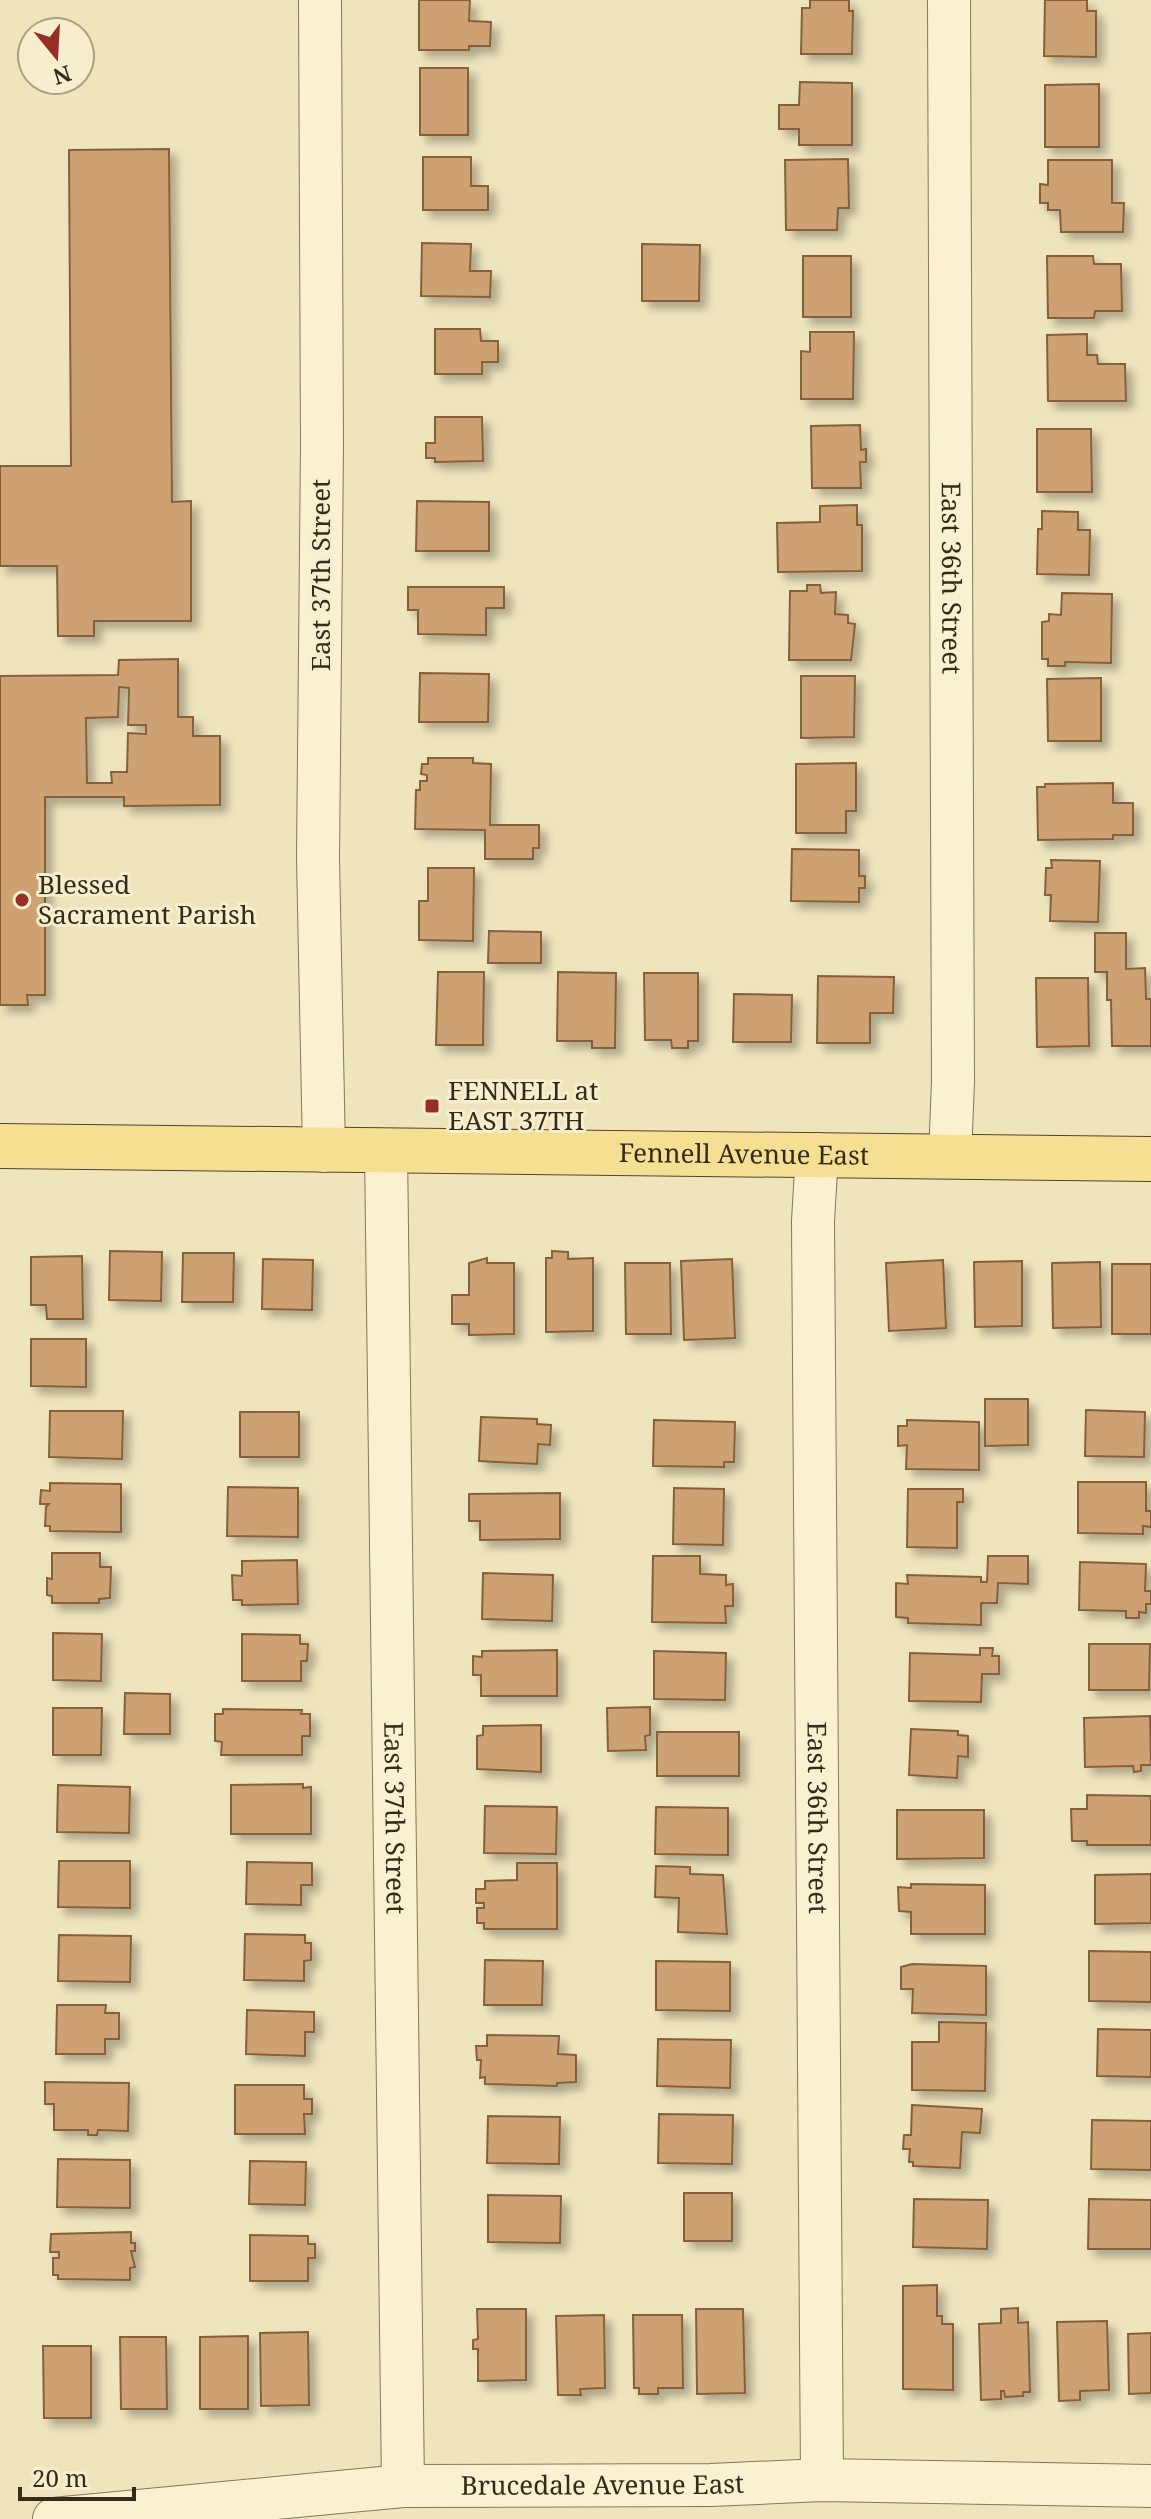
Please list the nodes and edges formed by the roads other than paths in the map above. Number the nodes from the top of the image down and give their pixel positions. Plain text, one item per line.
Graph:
1 (320, 0) edge
2 (949, 0) edge
3 (0, 1146) edge
4 (386, 1150) junction
5 (324, 1151) junction
6 (817, 1154) junction
7 (950, 1156) junction
8 (1151, 1159) edge
9 (822, 2480) junction
10 (403, 2486) junction
11 (1151, 2486) edge
12 (711, 2502) edge
13 (54, 2519) edge

1 - 5 street, East 37th Street
2 - 7 street, East 36th Street
3 - 5 main road, Fennell Avenue East
4 - 5 main road, Fennell Avenue East
4 - 6 main road, Fennell Avenue East
4 - 10 street, East 37th Street
6 - 7 main road, Fennell Avenue East
6 - 9 street, East 36th Street
7 - 8 main road, Fennell Avenue East
9 - 11 street, Brucedale Avenue East
9 - 12 street, Brucedale Avenue East
10 - 12 street, Brucedale Avenue East
10 - 13 street, Brucedale Avenue East

